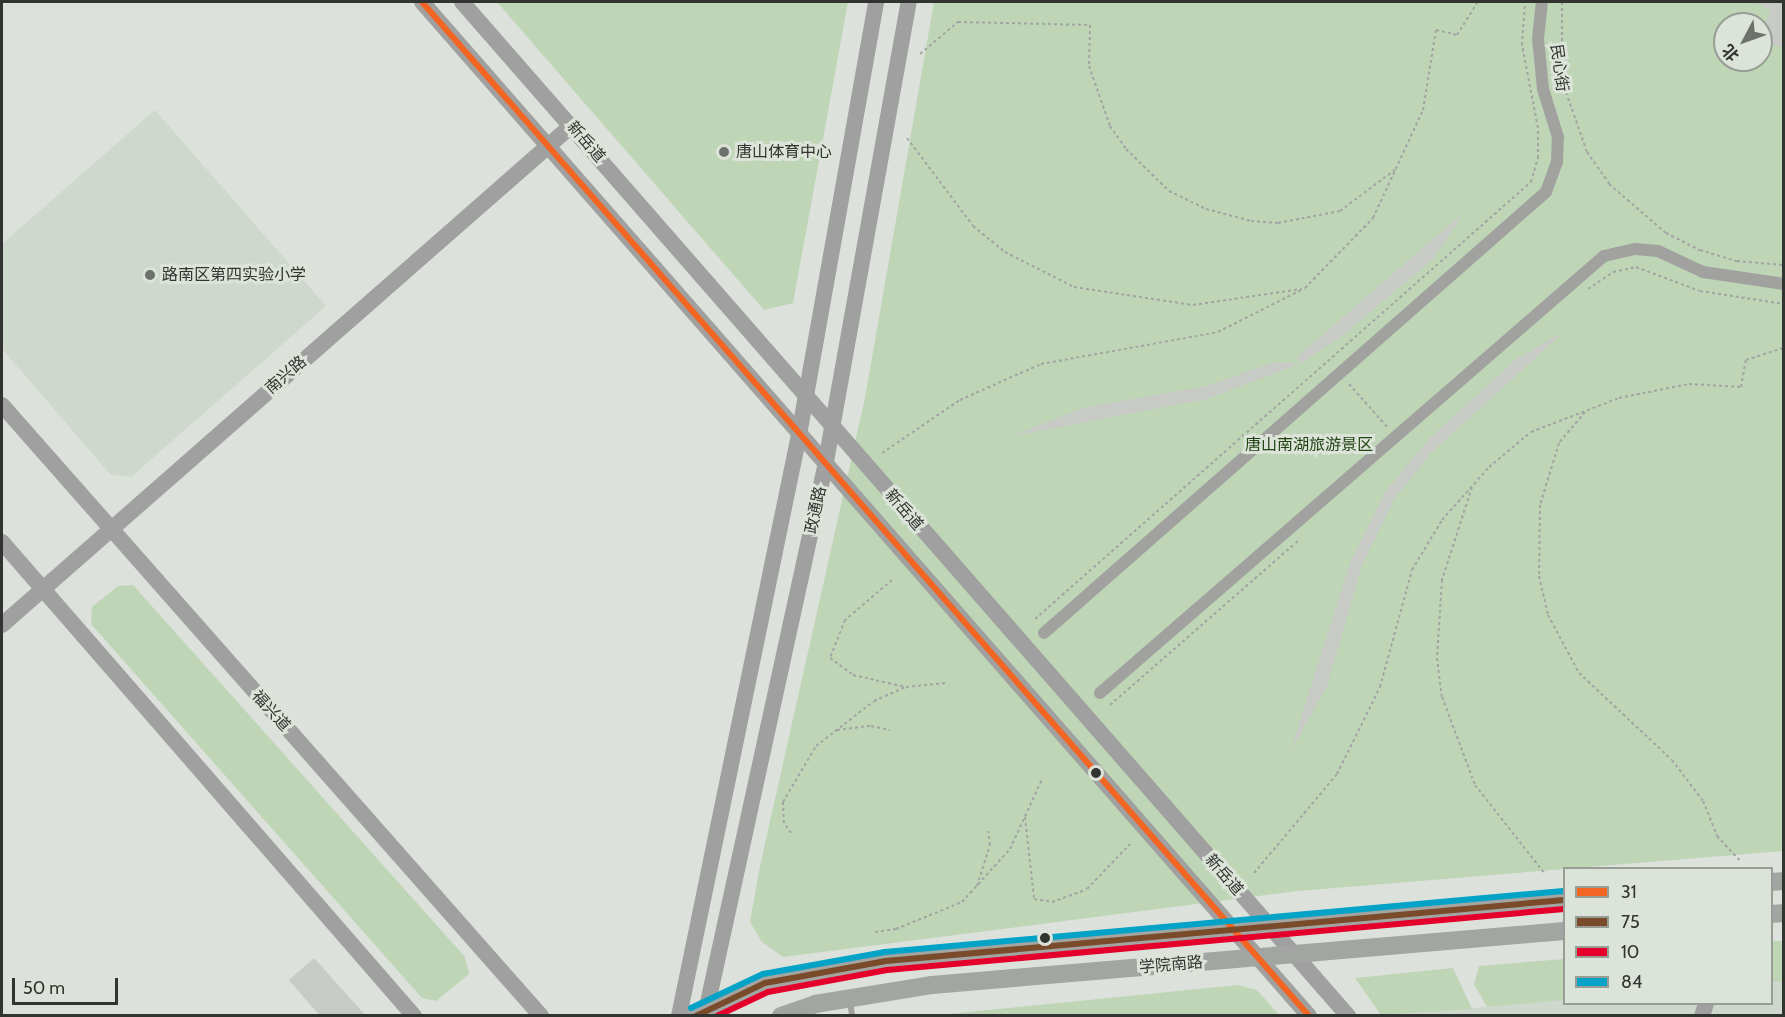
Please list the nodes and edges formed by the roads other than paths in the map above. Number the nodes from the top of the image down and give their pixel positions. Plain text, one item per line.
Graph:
1 (422, 2) edge
2 (462, 2) edge
3 (876, 2) edge
4 (909, 2) edge
5 (1542, 2) edge
6 (571, 126) junction
7 (548, 146) junction
8 (1784, 284) edge
9 (804, 391) junction
10 (2, 405) edge
11 (832, 428) junction
12 (799, 435) junction
13 (825, 467) junction
14 (110, 529) junction
15 (2, 542) edge
16 (42, 589) junction
17 (2, 625) edge
18 (1044, 633) dead end
19 (1100, 693) dead end
20 (1563, 900) edge
21 (1269, 926) junction
22 (1233, 927) junction
23 (1563, 931) edge
24 (1294, 954) junction
25 (1259, 958) junction
26 (850, 1006) edge
27 (815, 1010) edge
28 (703, 1013) edge
29 (414, 1016) edge
30 (541, 1016) edge
31 (679, 1016) edge
32 (781, 1016) edge
33 (1309, 1016) edge
34 (1348, 1016) edge

1 - 7 main road, 新岳道
2 - 6 main road, 新岳道
3 - 9 main road, 政通路
4 - 11 main road, 政通路
5 - 18 street, 民心街
6 - 7 main road, 南兴路
6 - 9 main road, 新岳道
7 - 12 main road, 新岳道
7 - 14 main road, 南兴路
8 - 19 street
9 - 11 main road, 新岳道
9 - 12 main road, 政通路
10 - 14 main road, 福兴道
11 - 13 main road, 政通路
11 - 21 main road, 新岳道
12 - 13 main road, 新岳道
12 - 31 main road, 政通路
13 - 22 main road, 新岳道
13 - 28 main road, 政通路
14 - 16 main road, 南兴路
14 - 30 main road, 福兴道
15 - 16 main road
16 - 17 main road, 南兴路
16 - 29 main road
20 - 21 main road, 学院南路
21 - 22 main road, 学院南路
21 - 24 main road, 新岳道
22 - 25 main road, 新岳道
22 - 28 main road, 学院南路
23 - 24 main road, 学院南路
24 - 25 main road, 学院南路
24 - 34 main road, 新岳道
25 - 26 main road, 学院南路
25 - 33 main road, 新岳道
26 - 27 main road, 学院南路
27 - 32 main road, 学院南路

